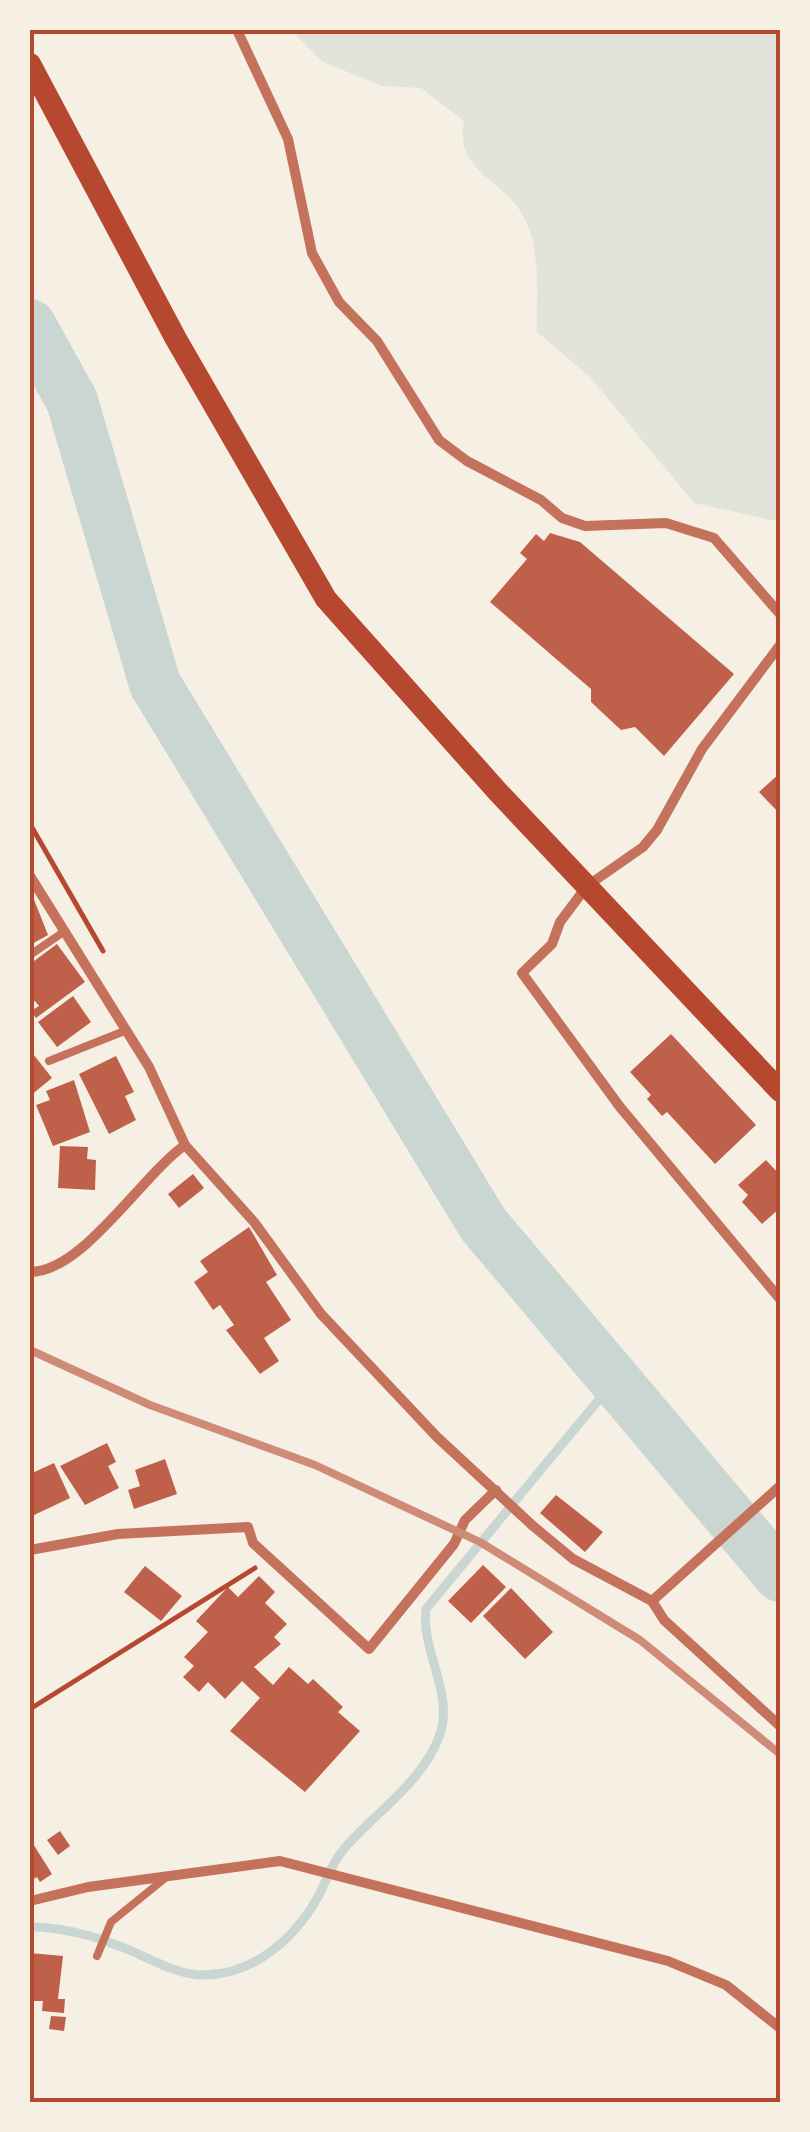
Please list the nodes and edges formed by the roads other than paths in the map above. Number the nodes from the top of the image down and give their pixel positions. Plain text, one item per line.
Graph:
1 (237, 30) edge
2 (30, 64) edge
3 (780, 614) edge
4 (780, 645) edge
5 (30, 877) edge
6 (586, 886) junction
7 (65, 931) junction
8 (30, 955) edge
9 (127, 1030) junction
10 (49, 1061) dead end
11 (780, 1091) edge
12 (185, 1145) junction
13 (30, 1272) edge
14 (780, 1298) edge
15 (780, 1486) edge
16 (496, 1490) junction
17 (30, 1550) edge
18 (652, 1601) junction
19 (780, 1726) edge
20 (166, 1877) junction
21 (30, 1901) edge
22 (99, 1954) dead end
23 (780, 2028) edge

1 - 3 street
2 - 6 main road
4 - 6 street
5 - 7 street
6 - 11 main road
6 - 14 street
7 - 8 lane
7 - 9 street
9 - 10 lane
9 - 12 street
12 - 13 street
12 - 16 street
15 - 18 street
16 - 17 street
16 - 18 street
18 - 19 street
20 - 21 street
20 - 22 lane
20 - 23 street

